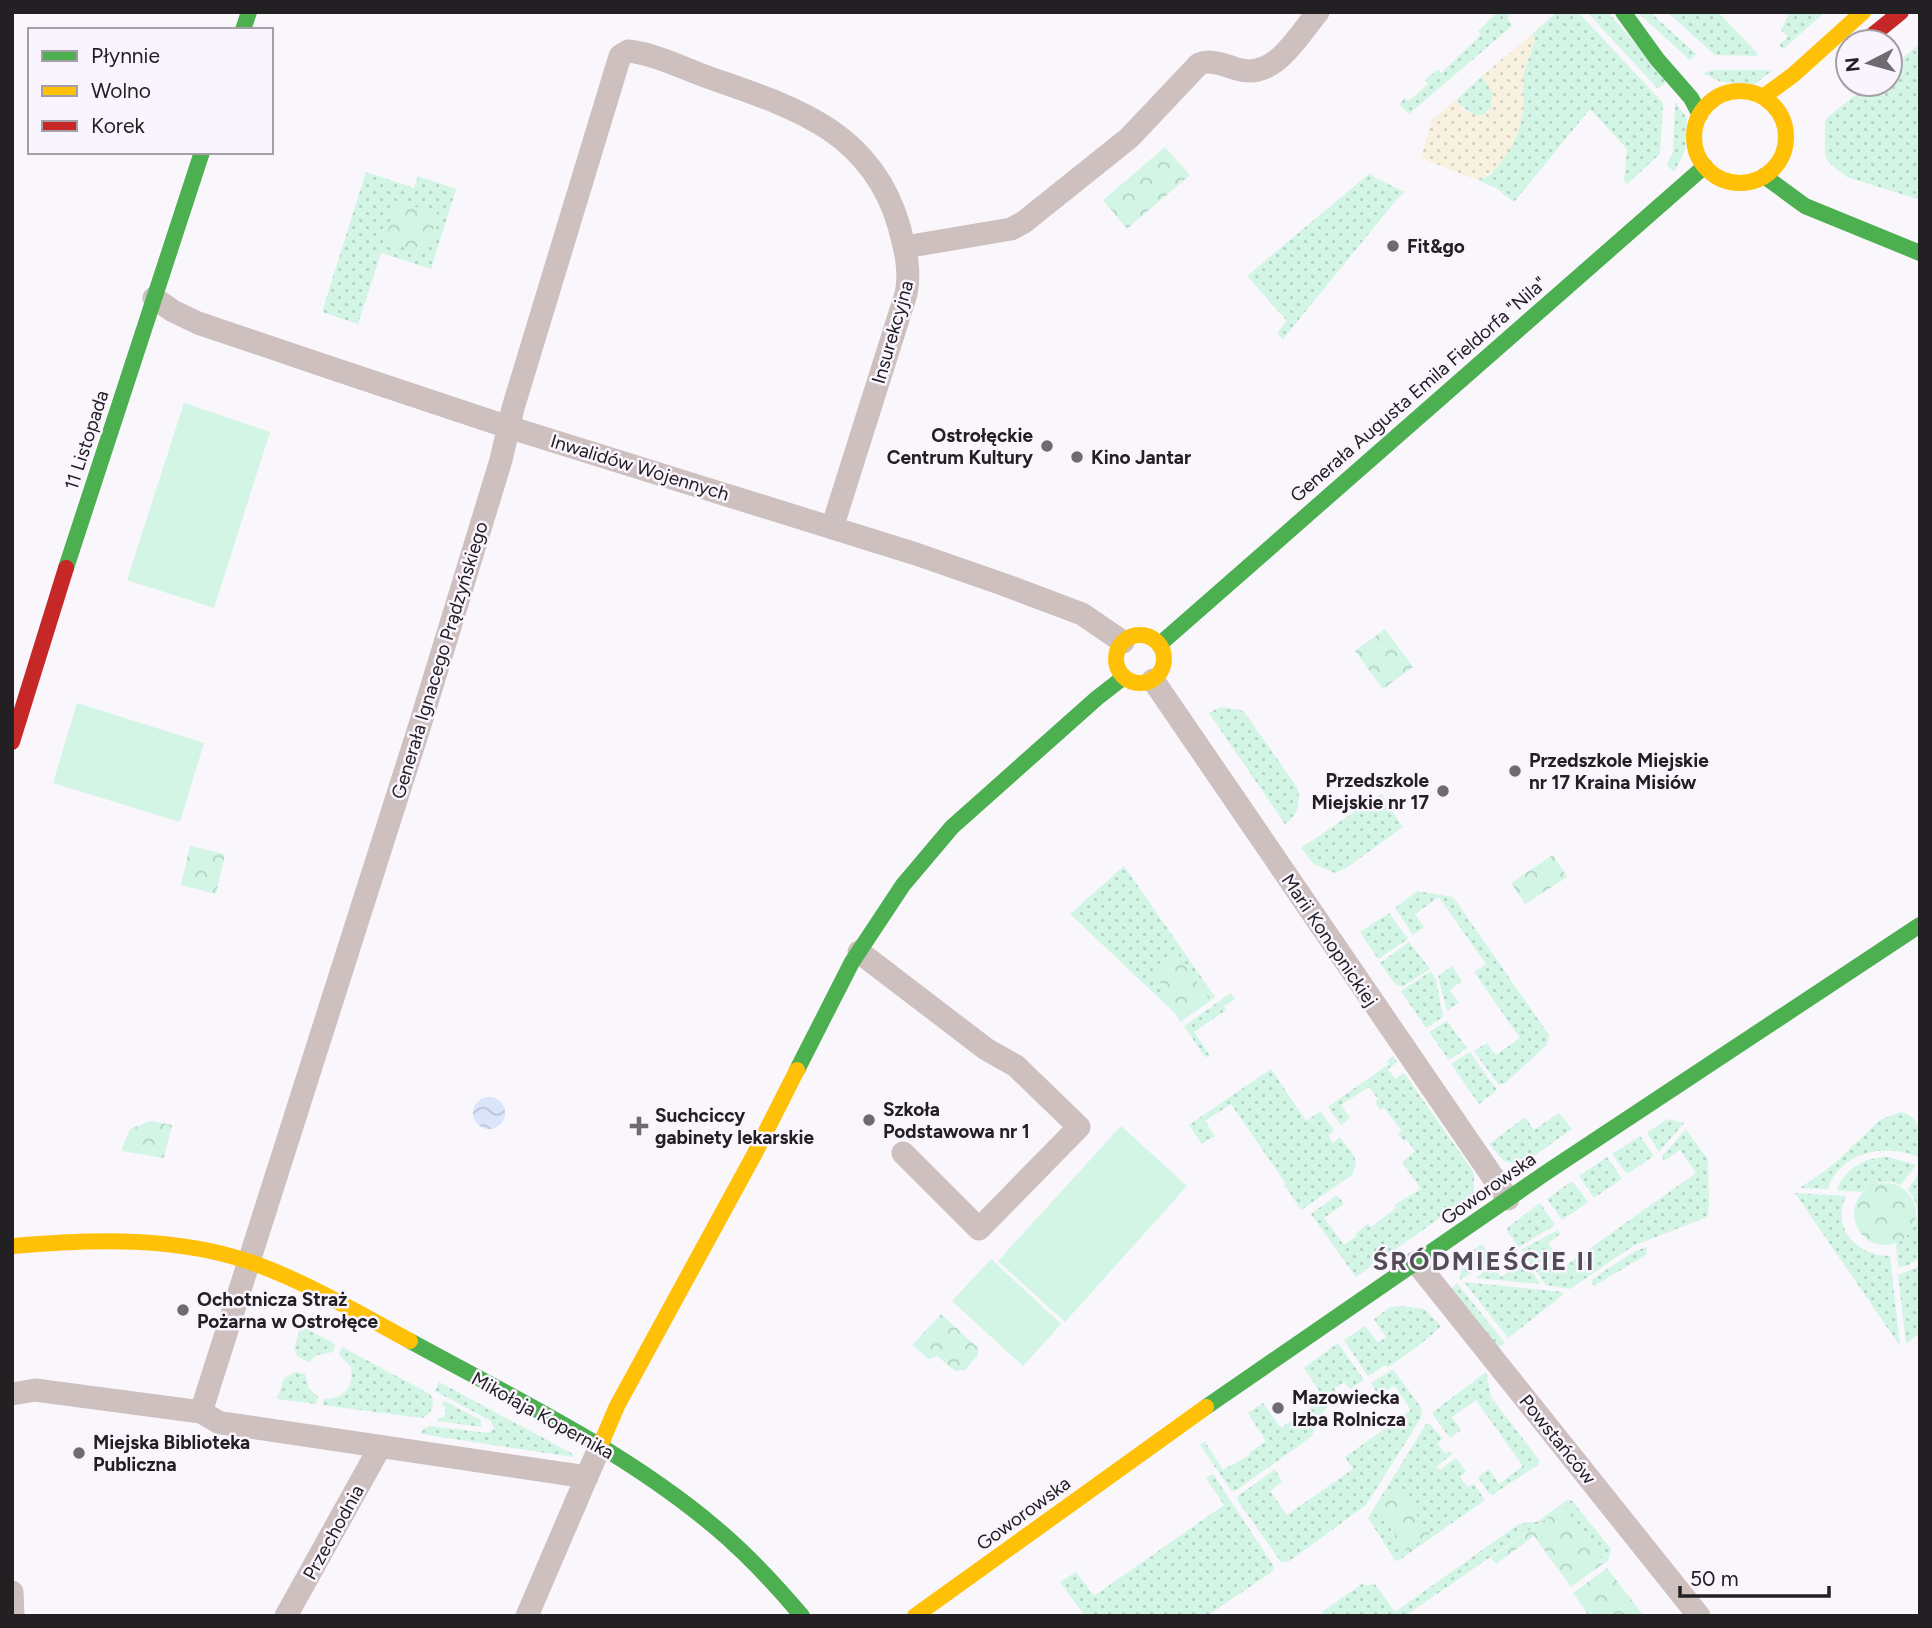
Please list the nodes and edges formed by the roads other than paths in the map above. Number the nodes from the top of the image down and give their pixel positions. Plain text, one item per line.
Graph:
1 (1318, 12) edge
2 (1863, 12) edge
3 (1901, 12) edge
4 (1627, 17) edge
5 (1881, 28) edge
6 (1676, 55) dead end
7 (620, 56) joint
8 (1705, 81) dead end
9 (1728, 93) junction
10 (1763, 97) junction
11 (1700, 115) junction
12 (201, 154) edge
13 (1780, 160) junction
14 (1704, 166) junction
15 (1794, 175) dead end
16 (1764, 176) junction
17 (1817, 194) dead end
18 (1886, 222) dead end
19 (905, 247) junction
20 (1920, 253) edge
21 (155, 298) junction
22 (508, 427) junction
23 (832, 528) junction
24 (1122, 642) junction
25 (1160, 645) junction
26 (1124, 677) junction
27 (1153, 680) junction
28 (12, 742) edge
29 (1920, 925) edge
30 (859, 952) junction
31 (903, 1153) dead end
32 (1508, 1199) junction
33 (12, 1246) edge
34 (250, 1261) junction
35 (1416, 1262) junction
36 (12, 1394) edge
37 (201, 1412) junction
38 (600, 1446) junction
39 (380, 1447) junction
40 (587, 1478) junction
41 (12, 1592) edge
42 (13, 1616) edge
43 (286, 1616) edge
44 (527, 1616) edge
45 (802, 1616) edge
46 (915, 1616) edge
47 (1699, 1616) edge

1 - 19 street
2 - 10 street
3 - 5 street
4 - 6 street
4 - 11 street
7 - 19 street, Insurekcyjna
7 - 22 street, Generała Ignacego Prądzyńskiego
8 - 9 street
9 - 10 street
9 - 11 street
10 - 13 street
11 - 14 street
12 - 21 street, 11 Listopada
13 - 15 street
13 - 16 street
14 - 16 street
14 - 25 street, Generała Augusta Emila Fieldorfa "Nila"
16 - 20 street
17 - 18 street
19 - 23 street, Insurekcyjna
21 - 22 street, Inwalidów Wojennych
21 - 28 street, 11 Listopada
22 - 23 street, Inwalidów Wojennych
22 - 34 street, Generała Ignacego Prądzyńskiego
23 - 24 street, Inwalidów Wojennych
24 - 25 street
24 - 26 street
25 - 27 street
26 - 27 street
26 - 30 street
27 - 32 street, Marii Konopnickiej
29 - 32 street, Goworowska
30 - 31 street
30 - 38 street
32 - 35 street, Goworowska
33 - 34 street, Mikołaja Kopernika
34 - 37 street
34 - 38 street, Mikołaja Kopernika
35 - 46 street, Goworowska
35 - 47 street, Powstańców
36 - 37 street, Mikołaja Kopernika
37 - 39 street, Mikołaja Kopernika
38 - 40 street
38 - 45 street, Mikołaja Kopernika
39 - 40 street, Mikołaja Kopernika
39 - 43 street, Przechodnia
40 - 44 street
41 - 42 street

